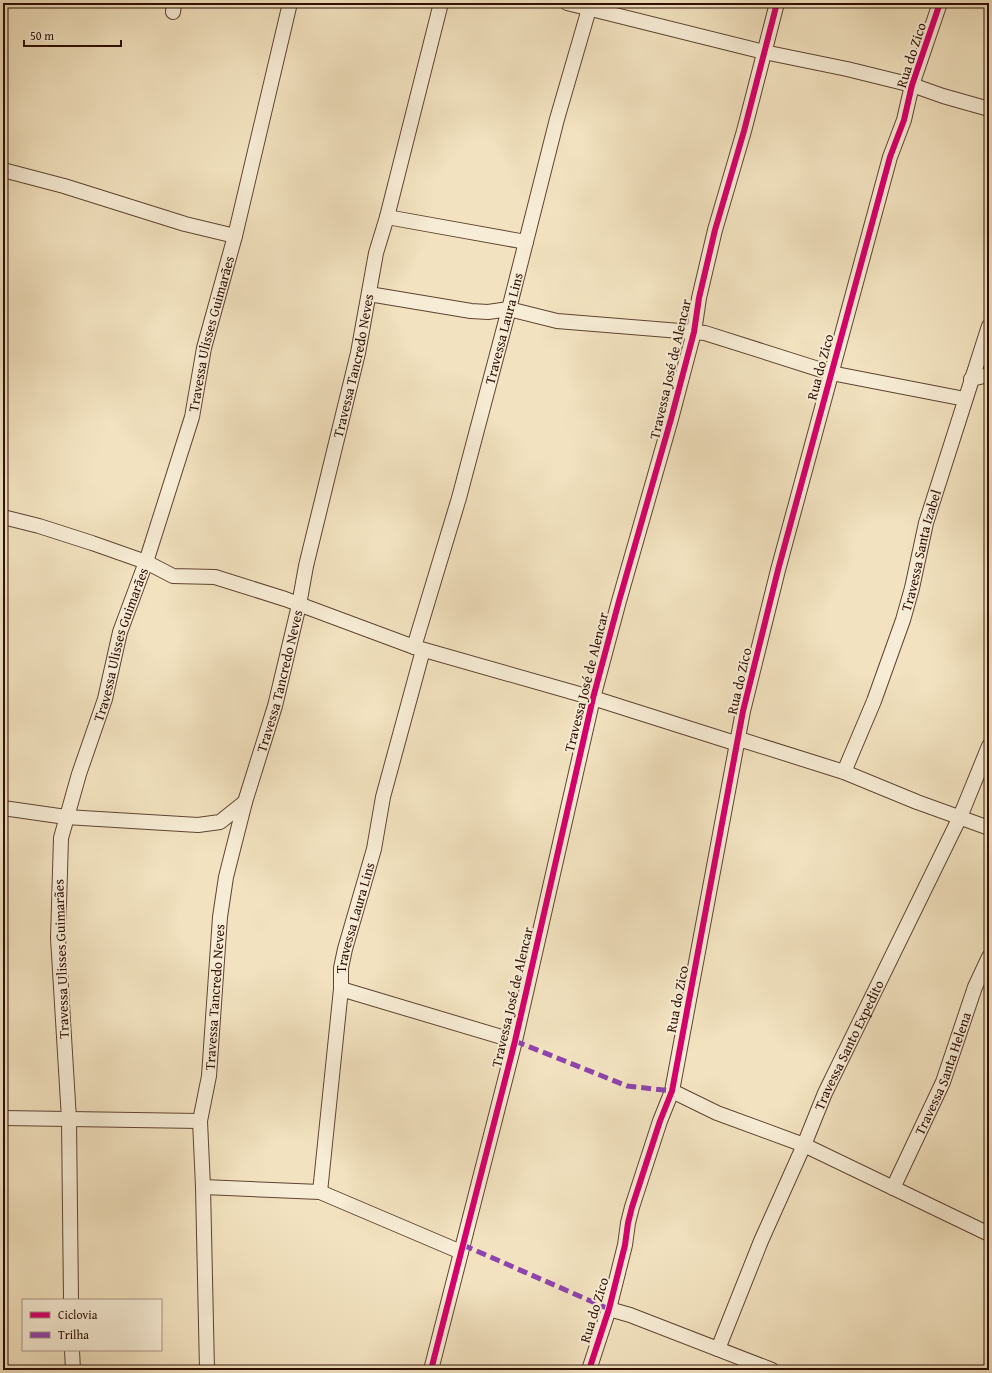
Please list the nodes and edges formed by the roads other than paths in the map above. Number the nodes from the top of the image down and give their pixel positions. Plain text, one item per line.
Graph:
1 (290, 3) edge
2 (441, 3) edge
3 (777, 3) edge
4 (940, 3) edge
5 (579, 5) edge
6 (764, 52) junction
7 (912, 85) junction
8 (989, 109) edge
9 (3, 170) edge
10 (387, 216) junction
11 (235, 236) junction
12 (526, 242) junction
13 (369, 294) junction
14 (509, 309) junction
15 (989, 326) edge
16 (694, 332) junction
17 (831, 373) junction
18 (989, 375) edge
19 (971, 379) junction
20 (965, 399) junction
21 (3, 517) edge
22 (146, 562) junction
23 (299, 605) junction
24 (419, 649) junction
25 (593, 698) junction
26 (738, 741) junction
27 (989, 746) edge
28 (844, 772) junction
29 (245, 802) junction
30 (3, 808) edge
31 (66, 817) junction
32 (960, 817) junction
33 (989, 828) edge
34 (989, 957) edge
35 (341, 989) junction
36 (514, 1041) junction
37 (672, 1091) junction
38 (3, 1118) edge
39 (69, 1119) junction
40 (200, 1121) junction
41 (804, 1145) junction
42 (204, 1187) junction
43 (893, 1188) junction
44 (320, 1192) junction
45 (989, 1234) edge
46 (461, 1252) junction
47 (71, 1299) edge
48 (609, 1309) junction
49 (718, 1349) junction
50 (72, 1351) edge
51 (73, 1370) edge
52 (208, 1370) edge
53 (430, 1370) edge
54 (589, 1370) edge
55 (772, 1370) edge

1 - 11 street, Travessa Ulisses Guimarães
2 - 10 street, Travessa Tancredo Neves
3 - 6 street, Travessa José de Alencar
4 - 7 street, Rua do Zico
5 - 6 street
5 - 12 street, Travessa Laura Lins
6 - 7 street
6 - 16 street, Travessa José de Alencar
7 - 8 street
7 - 17 street, Rua do Zico
9 - 11 street
10 - 12 street
10 - 13 street, Travessa Tancredo Neves
11 - 22 street, Travessa Ulisses Guimarães
12 - 14 street, Travessa Laura Lins
13 - 14 street
13 - 23 street, Travessa Tancredo Neves
14 - 16 street
14 - 24 street, Travessa Laura Lins
15 - 19 street, Travessa Santa Izabel
16 - 17 street
16 - 25 street, Travessa José de Alencar
17 - 20 street
17 - 26 street, Rua do Zico
18 - 19 street
19 - 20 street, Travessa Santa Izabel
20 - 28 street, Travessa Santa Izabel
21 - 22 street
22 - 23 street
22 - 31 street, Travessa Ulisses Guimarães
23 - 24 street
23 - 29 street, Travessa Tancredo Neves
24 - 25 street
24 - 35 street, Travessa Laura Lins
25 - 26 street
25 - 36 street, Travessa José de Alencar
26 - 28 street
26 - 37 street, Rua do Zico
27 - 32 street, Travessa Santo Expedito
28 - 32 street
29 - 31 street
29 - 40 street, Travessa Tancredo Neves
30 - 31 street
31 - 39 street, Travessa Ulisses Guimarães
32 - 33 street
32 - 41 street, Travessa Santo Expedito
34 - 43 street, Travessa Santa Helena
35 - 36 street
35 - 44 street, Travessa Laura Lins
36 - 46 street, Travessa José de Alencar
37 - 41 street
37 - 48 street, Rua do Zico
38 - 39 street
39 - 40 street
39 - 47 street, Travessa Ulisses Guimarães
40 - 42 street, Travessa Tancredo Neves
41 - 43 street
41 - 49 street, Travessa Santo Expedito
42 - 44 street
42 - 52 street, Travessa Tancredo Neves
43 - 45 street
44 - 46 street
46 - 53 street, Travessa José de Alencar
48 - 49 street
48 - 54 street, Rua do Zico
49 - 55 street
50 - 51 street

